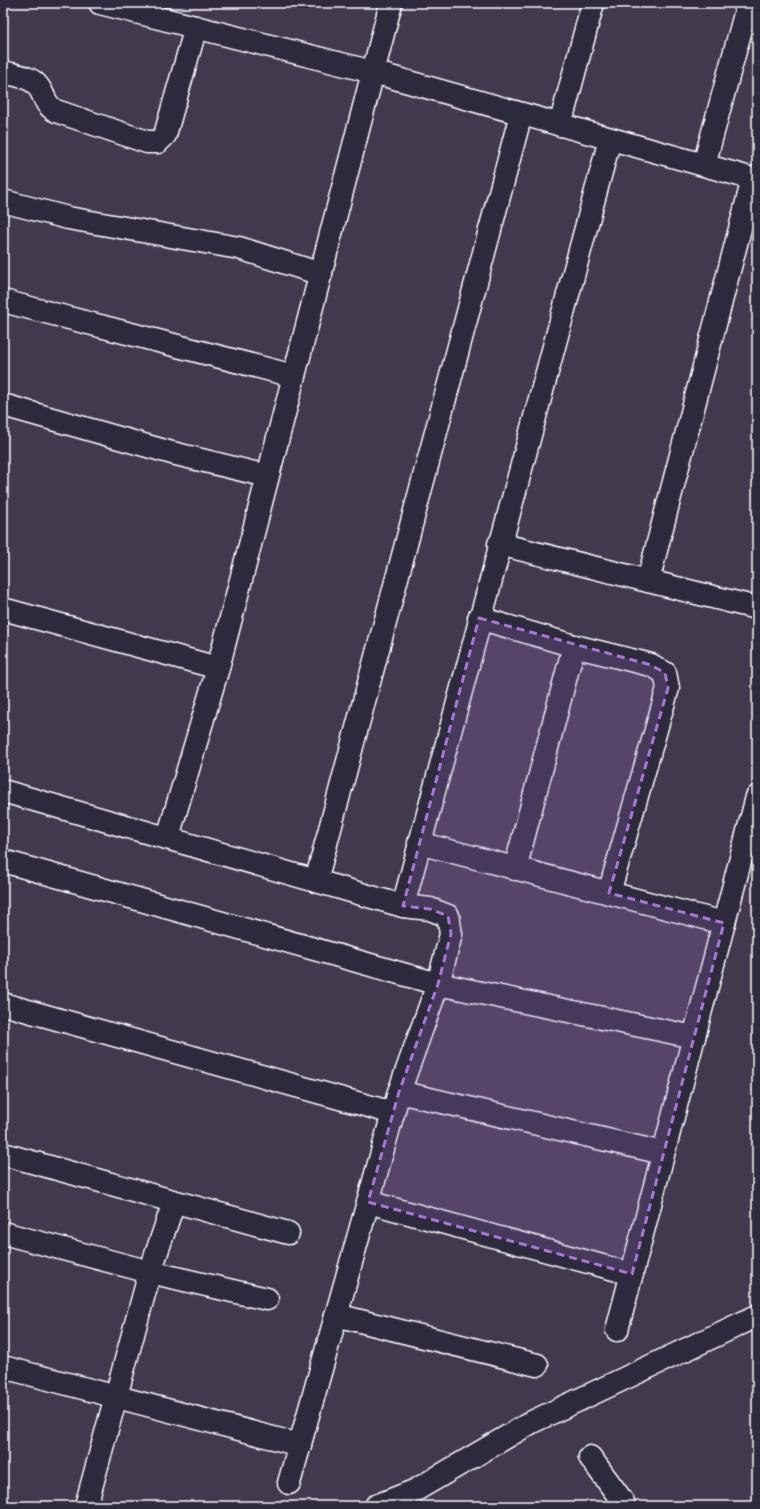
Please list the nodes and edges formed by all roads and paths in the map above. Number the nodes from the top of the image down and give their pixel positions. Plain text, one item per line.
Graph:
1 (100, 3) edge
2 (391, 3) edge
3 (593, 3) edge
4 (748, 3) edge
5 (170, 12) edge
6 (196, 27) junction
7 (3, 72) edge
8 (373, 72) junction
9 (521, 114) junction
10 (560, 125) junction
11 (610, 139) junction
12 (704, 166) junction
13 (755, 180) edge
14 (3, 200) edge
15 (320, 274) junction
16 (3, 301) edge
17 (294, 376) junction
18 (3, 405) edge
19 (267, 476) junction
20 (499, 544) junction
21 (648, 581) junction
22 (757, 608) edge
23 (3, 609) edge
24 (479, 618) junction
25 (574, 646) junction
26 (218, 668) junction
27 (3, 791) edge
28 (757, 797) edge
29 (168, 837) junction
30 (419, 843) junction
31 (3, 861) edge
32 (515, 869) junction
33 (316, 881) junction
34 (609, 893) junction
35 (402, 906) junction
36 (724, 923) junction
37 (438, 984) junction
38 (3, 1004) edge
39 (694, 1037) junction
40 (399, 1092) junction
41 (393, 1113) junction
42 (663, 1153) junction
43 (3, 1154) edge
44 (174, 1202) junction
45 (368, 1202) junction
46 (3, 1233) edge
47 (288, 1233) dead end
48 (150, 1272) junction
49 (632, 1274) junction
50 (266, 1299) dead end
51 (336, 1315) junction
52 (757, 1316) edge
53 (617, 1330) dead end
54 (537, 1365) dead end
55 (3, 1367) edge
56 (115, 1396) junction
57 (300, 1445) junction
58 (590, 1457) dead end
59 (290, 1483) dead end
60 (414, 1498) edge
61 (86, 1506) edge
62 (376, 1506) edge
63 (624, 1506) edge

1 - 5 street
2 - 8 street
3 - 10 street
4 - 12 street
5 - 6 street
6 - 7 street
6 - 8 street
8 - 9 street
8 - 15 street
9 - 10 street
9 - 33 street
10 - 11 street
11 - 12 street
11 - 20 street
12 - 13 street
13 - 21 street
14 - 15 street
15 - 17 street
16 - 17 street
17 - 19 street
18 - 19 street
19 - 26 street
20 - 21 street
20 - 24 street
21 - 22 street
23 - 26 street
24 - 25 street
24 - 30 street
25 - 32 street
25 - 34 street
26 - 29 street
27 - 29 street
28 - 36 street
29 - 33 street
30 - 32 street
30 - 35 street
31 - 37 street
32 - 34 street
33 - 35 street
34 - 36 street
35 - 37 street
36 - 39 street
37 - 39 street
37 - 40 street
38 - 41 street
39 - 42 street
40 - 41 street
40 - 42 street
41 - 45 street
42 - 49 street
43 - 44 street
44 - 47 street
44 - 48 street
45 - 49 street
45 - 51 street
46 - 48 street
48 - 50 street
48 - 56 street
49 - 53 street
51 - 54 street
51 - 57 street
52 - 60 street
55 - 56 street
56 - 57 street
56 - 61 street
57 - 59 street
58 - 63 street
60 - 62 street

